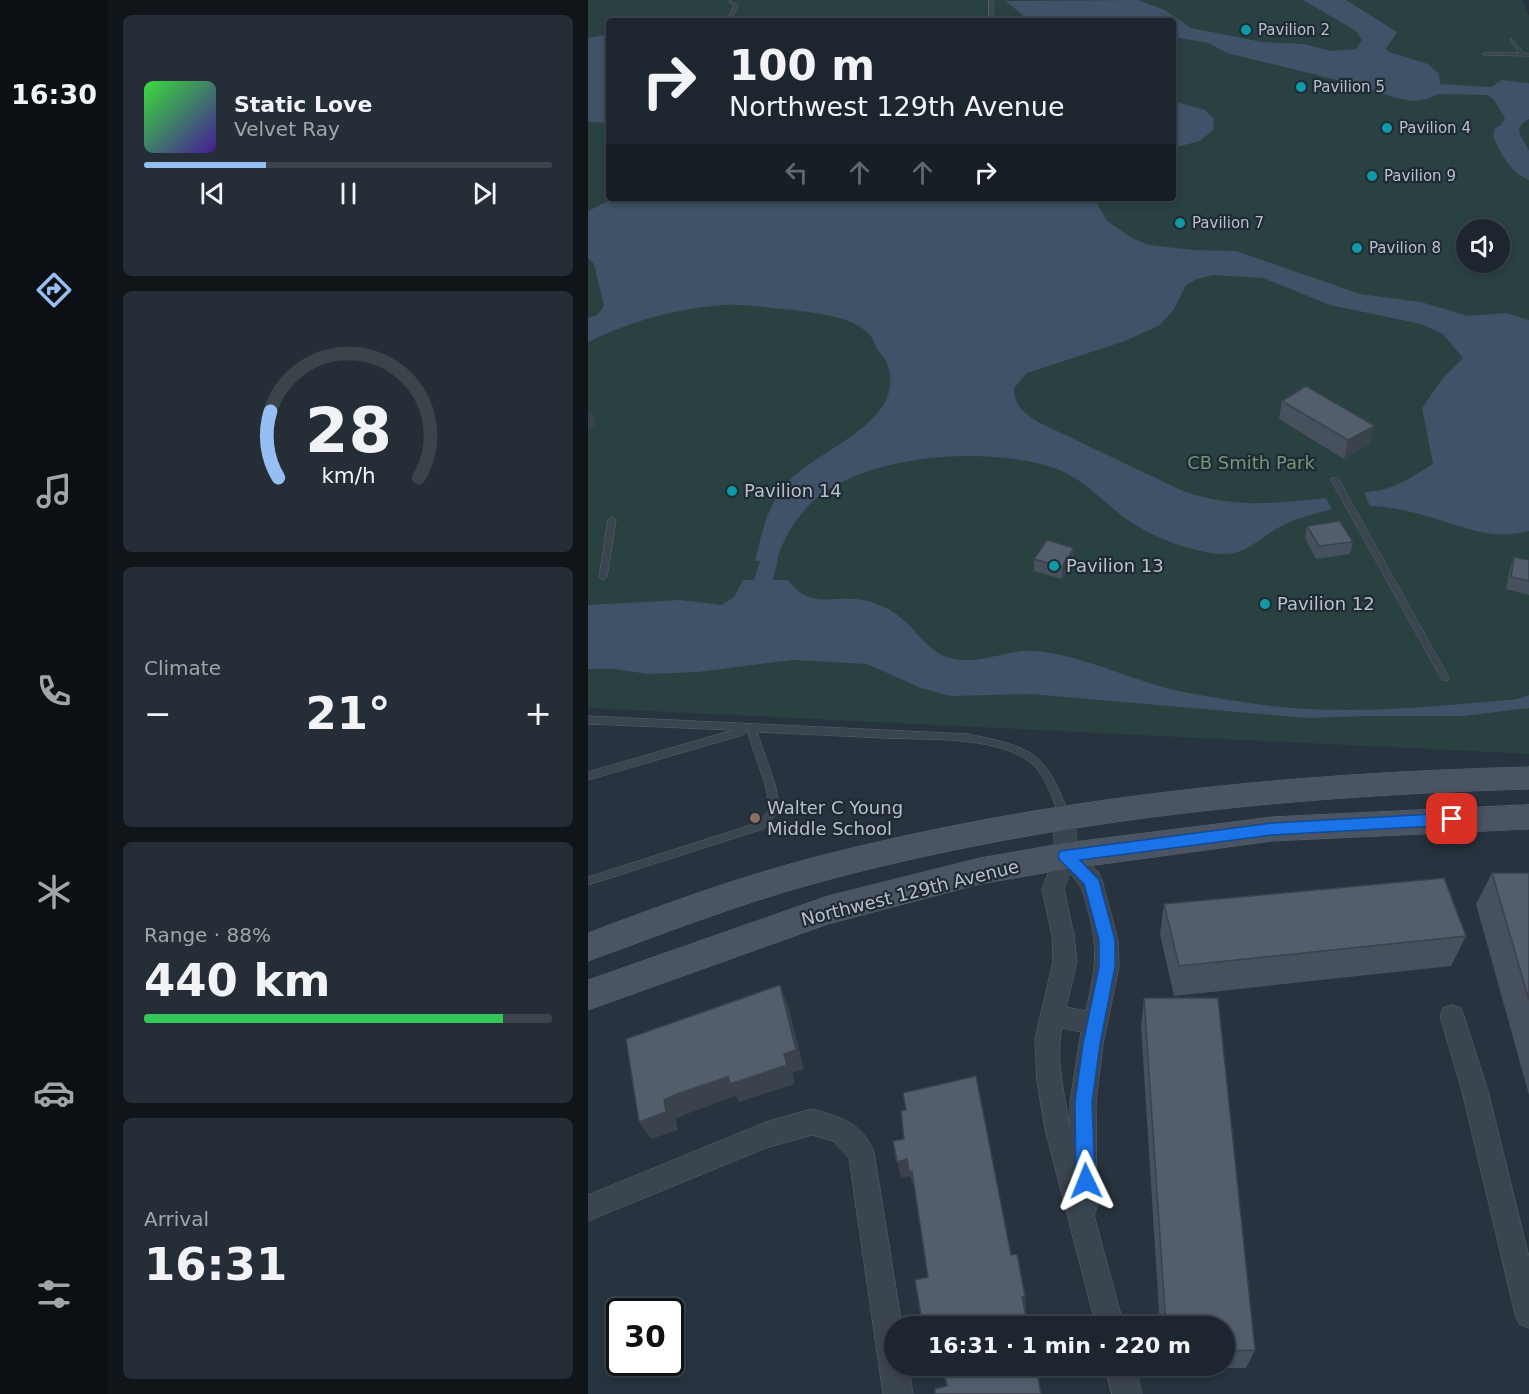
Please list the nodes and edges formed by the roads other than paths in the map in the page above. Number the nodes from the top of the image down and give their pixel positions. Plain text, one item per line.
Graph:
1 (991, 0) edge
2 (731, 2) dead end
3 (730, 18) edge
4 (991, 18) edge
5 (1512, 40) dead end
6 (1486, 56) dead end
7 (1527, 57) edge
8 (1335, 480) dead end
9 (612, 520) dead end
10 (603, 577) dead end
11 (1445, 678) dead end
12 (588, 720) edge
13 (751, 728) junction
14 (588, 776) edge
15 (1529, 778) edge
16 (1064, 816) junction
17 (1529, 817) edge
18 (1066, 856) junction
19 (588, 881) edge
20 (588, 947) edge
21 (588, 995) edge
22 (1051, 1015) junction
23 (1452, 1016) dead end
24 (1095, 1024) junction
25 (588, 1208) edge
26 (1083, 1224) junction
27 (1529, 1314) edge
28 (1107, 1316) edge
29 (1123, 1376) edge
30 (896, 1393) edge
31 (1127, 1394) edge

1 - 4 lane
2 - 3 lane
5 - 7 lane
6 - 7 lane
8 - 11 lane
9 - 10 lane
12 - 13 lane
13 - 14 lane
13 - 16 lane
13 - 19 lane
15 - 16 street
16 - 18 street
16 - 20 street
17 - 18 street, Northwest 129th Avenue
18 - 21 street, Northwest 129th Avenue
18 - 22 street
18 - 24 street
22 - 24 street
22 - 26 street
23 - 27 street
24 - 26 street
25 - 30 street
26 - 28 street
29 - 31 street

